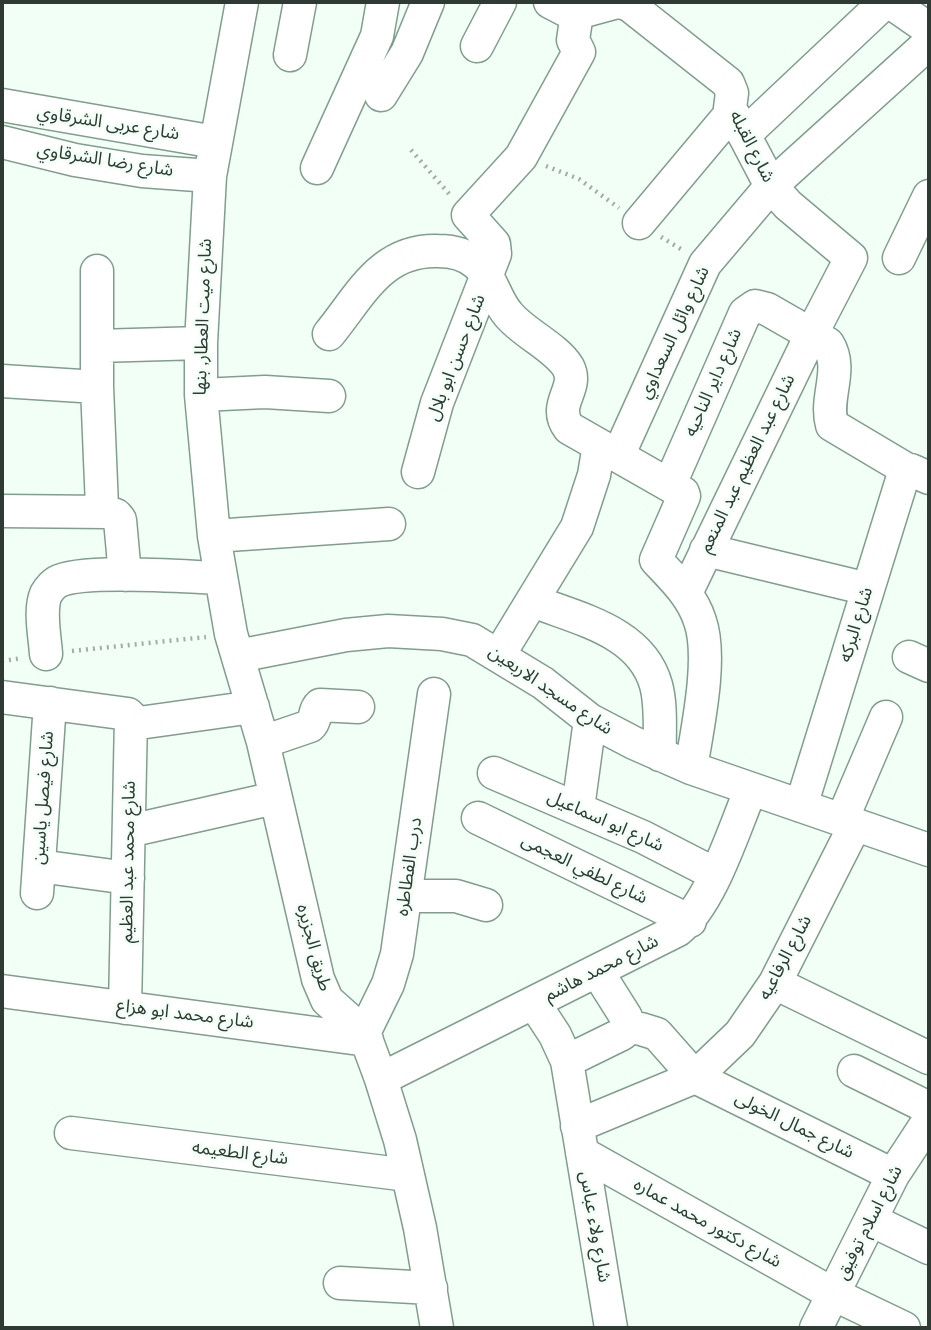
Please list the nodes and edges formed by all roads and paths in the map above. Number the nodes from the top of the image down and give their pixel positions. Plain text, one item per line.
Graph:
1 (242, 2) edge
2 (300, 2) edge
3 (383, 2) edge
4 (428, 2) edge
5 (500, 2) edge
6 (623, 2) edge
7 (887, 2) edge
8 (562, 8) edge
9 (929, 29) edge
10 (929, 43) edge
11 (477, 46) dead end
12 (289, 55) dead end
13 (381, 95) dead end
14 (2, 105) edge
15 (738, 123) junction
16 (2, 142) edge
17 (215, 142) junction
18 (411, 150) dead end
19 (521, 157) junction
20 (317, 168) dead end
21 (210, 176) junction
22 (771, 186) junction
23 (929, 196) edge
24 (468, 215) junction
25 (639, 223) junction
26 (899, 258) dead end
27 (705, 264) junction
28 (97, 271) dead end
29 (487, 277) junction
30 (330, 334) dead end
31 (811, 335) junction
32 (201, 343) junction
33 (97, 346) junction
34 (2, 381) edge
35 (97, 387) junction
36 (201, 395) junction
37 (329, 396) dead end
38 (597, 444) junction
39 (418, 472) dead end
40 (918, 474) edge
41 (670, 484) junction
42 (2, 511) edge
43 (108, 512) junction
44 (389, 523) dead end
45 (214, 536) junction
46 (706, 550) junction
47 (125, 575) junction
48 (221, 579) junction
49 (868, 589) junction
50 (686, 593) junction
51 (533, 601) junction
52 (235, 645) junction
53 (46, 654) junction
54 (499, 655) junction
55 (2, 661) edge
56 (434, 695) dead end
57 (2, 697) edge
58 (50, 704) junction
59 (253, 707) junction
60 (358, 707) dead end
61 (886, 717) dead end
62 (590, 720) junction
63 (132, 721) junction
64 (263, 742) junction
65 (660, 755) junction
66 (691, 768) junction
67 (494, 773) dead end
68 (751, 789) junction
69 (275, 798) junction
70 (801, 806) junction
71 (578, 808) junction
72 (478, 818) dead end
73 (849, 822) junction
74 (130, 831) junction
75 (929, 850) edge
76 (715, 874) junction
77 (128, 878) junction
78 (405, 896) junction
79 (486, 905) dead end
80 (690, 921) junction
81 (597, 971) junction
82 (775, 983) junction
83 (2, 991) edge
84 (534, 1003) junction
85 (125, 1008) junction
86 (627, 1027) junction
87 (365, 1036) junction
88 (929, 1058) edge
89 (566, 1061) junction
90 (854, 1071) dead end
91 (695, 1077) junction
92 (381, 1079) junction
93 (929, 1108) edge
94 (72, 1133) dead end
95 (924, 1136) edge
96 (579, 1140) junction
97 (408, 1175) junction
98 (893, 1175) junction
99 (871, 1220) junction
100 (929, 1248) edge
101 (340, 1283) dead end
102 (431, 1288) junction
103 (833, 1294) junction
104 (437, 1328) edge
105 (611, 1328) edge
106 (816, 1328) edge
107 (904, 1328) edge

1 - 17 street, شارع ميت العطار, بنها
2 - 12 street
3 - 20 street
4 - 13 street
5 - 11 street
6 - 8 street, شارع القبله
6 - 15 street, شارع القبله
7 - 9 street
7 - 15 street
8 - 19 street
10 - 22 street
14 - 17 street, شارع عربى الشرقاوي
15 - 22 street, شارع القبله
15 - 25 street
16 - 21 street, شارع رضا الشرقاوي
17 - 21 street, شارع ميت العطار, بنها
18 - 24 path
19 - 24 street
19 - 25 path
21 - 32 street, شارع ميت العطار, بنها
22 - 27 street, شارع وائل السعداوي
22 - 31 street, شارع القبله
23 - 26 street
24 - 29 street, شارع حسن ابو بلال
25 - 27 path
27 - 38 street, شارع وائل السعداوي
28 - 33 street
29 - 30 street
29 - 38 street
29 - 39 street, شارع حسن ابو بلال
31 - 40 street
31 - 41 street, شارع داير الناحيه
31 - 46 street, شارع عبد العظيم عبد المنعم
32 - 33 street
32 - 36 street, شارع ميت العطار, بنها
33 - 35 street
34 - 35 street
35 - 43 street
36 - 37 street
36 - 45 street, شارع ميت العطار, بنها
38 - 41 street
38 - 51 street
40 - 49 street, شارع البركه
41 - 50 street
42 - 43 street
43 - 47 street
44 - 45 street
45 - 48 street, شارع ميت العطار, بنها
46 - 49 street
46 - 50 street, شارع عبد العظيم عبد المنعم
47 - 48 street
47 - 53 street
48 - 52 street, شارع ميت العطار, بنها
49 - 70 street, شارع البركه
50 - 66 street
51 - 54 street
51 - 65 street
52 - 53 path
52 - 54 street, شارع مسجد الاربعين
52 - 59 street, طريق الجزيره
53 - 55 path
54 - 62 street, شارع مسجد الاربعين
56 - 78 street, درب الفطاطره
57 - 58 street
58 - 63 street
58 - 77 street, شارع فيصل ياسين
59 - 63 street
59 - 64 street, طريق الجزيره
60 - 64 street
61 - 73 street, شارع الرفاعيه
62 - 65 street, شارع مسجد الاربعين
62 - 71 street
63 - 74 street, شارع محمد عبد العظيم
64 - 69 street, طريق الجزيره
65 - 66 street, شارع مسجد الاربعين
66 - 68 street, شارع مسجد الاربعين
67 - 71 street, شارع ابو اسماعيل
68 - 70 street, شارع مسجد الاربعين
68 - 76 street, شارع محمد هاشم
69 - 74 street
69 - 87 street, طريق الجزيره
70 - 73 street, شارع مسجد الاربعين
71 - 76 street, شارع ابو اسماعيل
72 - 80 street, شارع لطفي العجمى
73 - 75 street, شارع مسجد الاربعين
73 - 82 street, شارع الرفاعيه
74 - 77 street, شارع محمد عبد العظيم
76 - 80 street, شارع محمد هاشم
77 - 85 street, شارع محمد عبد العظيم
78 - 79 street
78 - 87 street, درب الفطاطره
80 - 81 street, شارع محمد هاشم
81 - 84 street, شارع محمد هاشم
81 - 86 street
82 - 88 street
82 - 91 street, شارع الرفاعيه
83 - 85 street, شارع محمد ابو هزاع
84 - 89 street, شارع ولاء عباس
84 - 92 street, شارع محمد هاشم
85 - 87 street, شارع محمد ابو هزاع
86 - 89 street
86 - 91 street
87 - 92 street, طريق الجزيره
89 - 96 street, شارع ولاء عباس
90 - 93 street
91 - 96 street
91 - 98 street, شارع جمال الخولى
92 - 97 street, طريق الجزيره
94 - 97 street, شارع الطعيمه
95 - 98 street, شارع اسلام توفيق
96 - 103 street, شارع دكتور محمد عماره
96 - 105 street, شارع ولاء عباس
97 - 102 street, طريق الجزيره
98 - 99 street, شارع اسلام توفيق
99 - 100 street
99 - 103 street, شارع اسلام توفيق
101 - 102 street
102 - 104 street, طريق الجزيره
103 - 106 street, شارع اسلام توفيق
103 - 107 street, شارع دكتور محمد عماره

